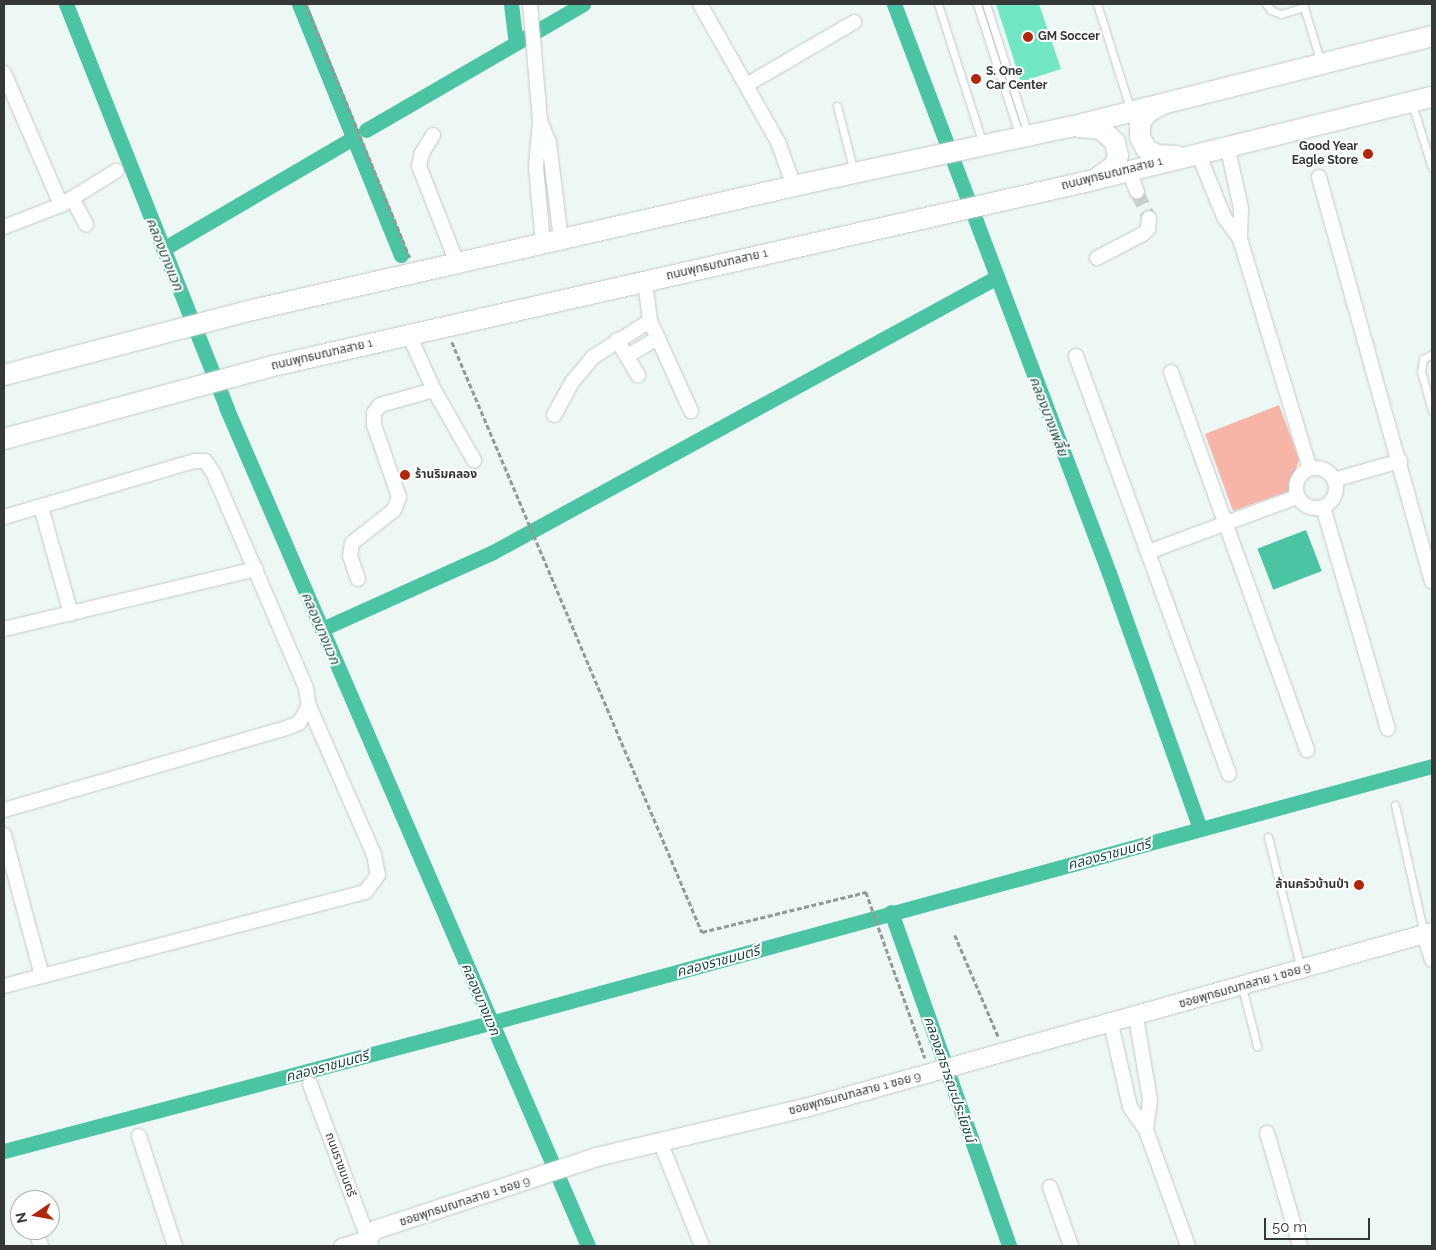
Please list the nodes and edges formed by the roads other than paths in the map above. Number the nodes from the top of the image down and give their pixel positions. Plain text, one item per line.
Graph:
1 (530, 4) edge
2 (938, 4) edge
3 (977, 4) edge
4 (986, 4) edge
5 (1097, 4) edge
6 (1266, 4) edge
7 (704, 5) edge
8 (1304, 5) edge
9 (854, 22) dead end
10 (1432, 36) edge
11 (1321, 64) junction
12 (4, 73) edge
13 (748, 84) junction
14 (1432, 97) edge
15 (1176, 100) junction
16 (1411, 101) junction
17 (836, 106) dead end
18 (1132, 111) junction
19 (1070, 127) junction
20 (433, 135) dead end
21 (1024, 137) junction
22 (1227, 145) junction
23 (983, 146) junction
24 (1192, 154) junction
25 (1432, 168) edge
26 (116, 171) dead end
27 (1129, 171) junction
28 (854, 172) junction
29 (1319, 177) dead end
30 (1085, 182) junction
31 (794, 186) junction
32 (1138, 192) tunnel mouth
33 (67, 201) junction
34 (1149, 218) dead end
35 (86, 224) dead end
36 (4, 227) edge
37 (1240, 239) junction
38 (552, 242) junction
39 (1096, 258) dead end
40 (457, 264) junction
41 (645, 281) junction
42 (650, 321) junction
43 (409, 335) junction
44 (658, 338) junction
45 (617, 340) junction
46 (1432, 354) edge
47 (627, 356) junction
48 (1076, 356) dead end
49 (1172, 372) dead end
50 (4, 375) edge
51 (638, 375) dead end
52 (434, 390) junction
53 (1432, 411) edge
54 (691, 412) dead end
55 (554, 415) dead end
56 (4, 439) edge
57 (474, 460) dead end
58 (1400, 460) junction
59 (1310, 469) junction
60 (1334, 480) junction
61 (1297, 497) junction
62 (41, 507) junction
63 (1323, 507) junction
64 (4, 517) edge
65 (1225, 524) junction
66 (1148, 552) junction
67 (256, 569) junction
68 (358, 579) dead end
69 (1432, 582) edge
70 (71, 614) junction
71 (4, 629) edge
72 (309, 706) junction
73 (1388, 729) dead end
74 (1307, 750) dead end
75 (1229, 774) dead end
76 (1395, 805) dead end
77 (4, 810) edge
78 (4, 835) edge
79 (1268, 837) dead end
80 (1428, 933) edge
81 (1432, 960) edge
82 (1302, 970) junction
83 (42, 976) junction
84 (4, 986) edge
85 (1242, 987) junction
86 (1136, 1017) junction
87 (1111, 1024) junction
88 (1257, 1046) dead end
89 (310, 1084) dead end
90 (1146, 1130) junction
91 (1267, 1133) dead end
92 (139, 1136) dead end
93 (661, 1144) junction
94 (1050, 1187) dead end
95 (368, 1242) edge
96 (176, 1246) edge
97 (341, 1246) edge
98 (702, 1246) edge
99 (1071, 1246) edge
100 (1188, 1246) edge
101 (1300, 1246) edge

1 - 38 street
2 - 23 lane
3 - 21 lane
4 - 21 lane
5 - 18 lane
6 - 8 lane
7 - 13 street
8 - 11 lane
9 - 13 street
10 - 11 main road
11 - 15 main road
12 - 33 street
13 - 31 street
14 - 16 main road, ถนนพุทธมณฑลสาย 1
15 - 18 main road
15 - 24 main road
16 - 22 main road, ถนนพุทธมณฑลสาย 1
16 - 25 lane
17 - 28 lane
18 - 19 main road
19 - 21 main road
19 - 30 main road
20 - 40 street
21 - 23 main road
22 - 24 main road, ถนนพุทธมณฑลสาย 1
22 - 37 street
23 - 28 main road
24 - 27 main road, ถนนพุทธมณฑลสาย 1
24 - 37 street
26 - 33 street
27 - 30 main road, ถนนพุทธมณฑลสาย 1
27 - 32 street
28 - 31 main road
29 - 58 street
30 - 41 main road, ถนนพุทธมณฑลสาย 1
31 - 38 main road
33 - 35 street
33 - 36 street
34 - 39 street
37 - 59 street
38 - 40 main road
40 - 50 main road
41 - 42 street
41 - 43 main road, ถนนพุทธมณฑลสาย 1
42 - 44 street
42 - 45 street
43 - 52 street
43 - 56 main road, ถนนพุทธมณฑลสาย 1
44 - 47 street
44 - 54 street
45 - 47 street
45 - 55 street
46 - 53 lane
47 - 51 street
48 - 66 street
49 - 65 street
52 - 57 street
52 - 68 street
58 - 60 street
58 - 69 street
59 - 60 street
59 - 61 street
60 - 63 street
61 - 63 street
61 - 65 street
62 - 64 street
62 - 67 street
62 - 70 street
63 - 73 street
65 - 66 street
65 - 74 street
66 - 75 street
67 - 70 street
67 - 72 street
70 - 71 street
72 - 77 street
72 - 83 street
76 - 80 lane
78 - 83 street
79 - 82 lane
80 - 81 street
80 - 82 street, ซอยพุทธมณฑลสาย 1 ซอย 9
82 - 85 street, ซอยพุทธมณฑลสาย 1 ซอย 9
83 - 84 street
85 - 86 street, ซอยพุทธมณฑลสาย 1 ซอย 9
85 - 88 lane
86 - 87 street, ซอยพุทธมณฑลสาย 1 ซอย 9
86 - 90 street
87 - 90 street
87 - 93 street, ซอยพุทธมณฑลสาย 1 ซอย 9
89 - 95 street, ถนนราชมนตรี
90 - 100 street
91 - 101 street
92 - 96 street
93 - 95 street, ซอยพุทธมณฑลสาย 1 ซอย 9
93 - 98 street
94 - 99 street
95 - 97 street

